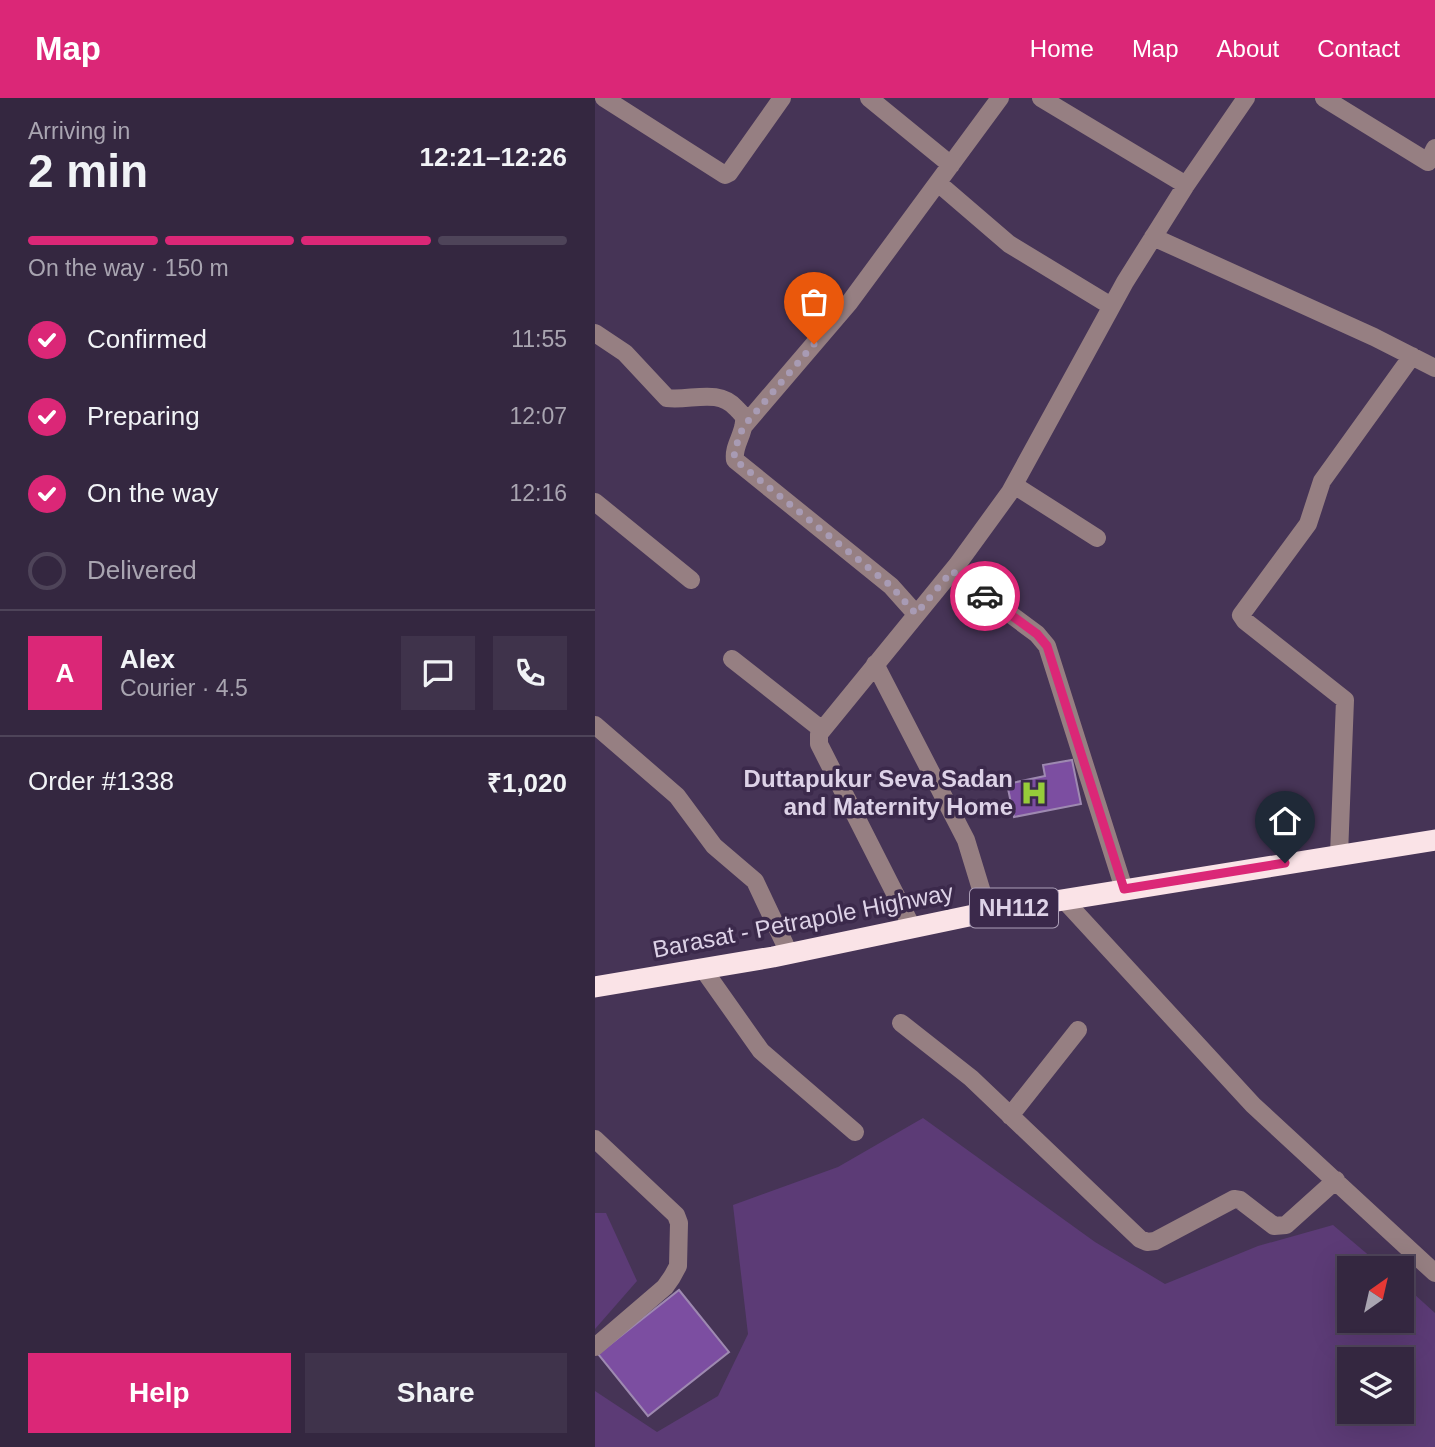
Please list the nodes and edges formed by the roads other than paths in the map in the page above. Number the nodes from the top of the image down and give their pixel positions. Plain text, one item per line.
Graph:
1 (604, 98) edge
2 (782, 98) edge
3 (869, 98) edge
4 (1000, 98) edge
5 (1041, 98) edge
6 (1246, 98) edge
7 (1324, 98) edge
8 (1435, 148) edge
9 (951, 165) junction
10 (939, 183) junction
11 (1186, 185) junction
12 (1153, 237) junction
13 (1111, 306) junction
14 (595, 333) edge
15 (1412, 356) junction
16 (1435, 368) edge
17 (743, 427) junction
18 (1014, 485) junction
19 (595, 502) edge
20 (1097, 538) dead end
21 (952, 571) junction
22 (691, 580) dead end
23 (916, 614) junction
24 (732, 659) dead end
25 (875, 664) junction
26 (595, 725) edge
27 (821, 729) junction
28 (1435, 840) edge
29 (1339, 855) junction
30 (1124, 889) junction
31 (1065, 901) junction
32 (988, 912) junction
33 (912, 927) junction
34 (789, 953) junction
35 (703, 969) junction
36 (595, 987) edge
37 (901, 1023) dead end
38 (1078, 1030) dead end
39 (1010, 1116) junction
40 (855, 1132) dead end
41 (595, 1139) edge
42 (1336, 1180) junction
43 (1435, 1273) edge
44 (595, 1348) edge

1 - 2 street
3 - 9 street
4 - 9 street
5 - 11 street
6 - 11 street
7 - 8 street
9 - 10 street
10 - 13 street
10 - 17 street
11 - 12 street
12 - 13 street
12 - 15 street
13 - 18 street
14 - 17 street
15 - 16 street
15 - 29 street
17 - 23 street
18 - 20 street
18 - 21 street
19 - 22 street
21 - 23 street
21 - 30 street
23 - 25 street
24 - 27 street
25 - 27 street
25 - 32 street
26 - 34 street
27 - 33 street
28 - 29 highway, Barasat - Petrapole Highway / NH112
29 - 30 highway, Barasat - Petrapole Highway / NH112
30 - 31 highway, Barasat - Petrapole Highway / NH112
31 - 32 highway, Barasat - Petrapole Highway / NH112
31 - 42 street
32 - 33 highway, Barasat - Petrapole Highway / NH112
33 - 34 highway, Barasat - Petrapole Highway / NH112
34 - 35 highway, Barasat - Petrapole Highway / NH112
35 - 36 highway, Barasat - Petrapole Highway / NH112
35 - 40 street
37 - 39 street
38 - 39 street
39 - 42 street
41 - 44 street
42 - 43 street

